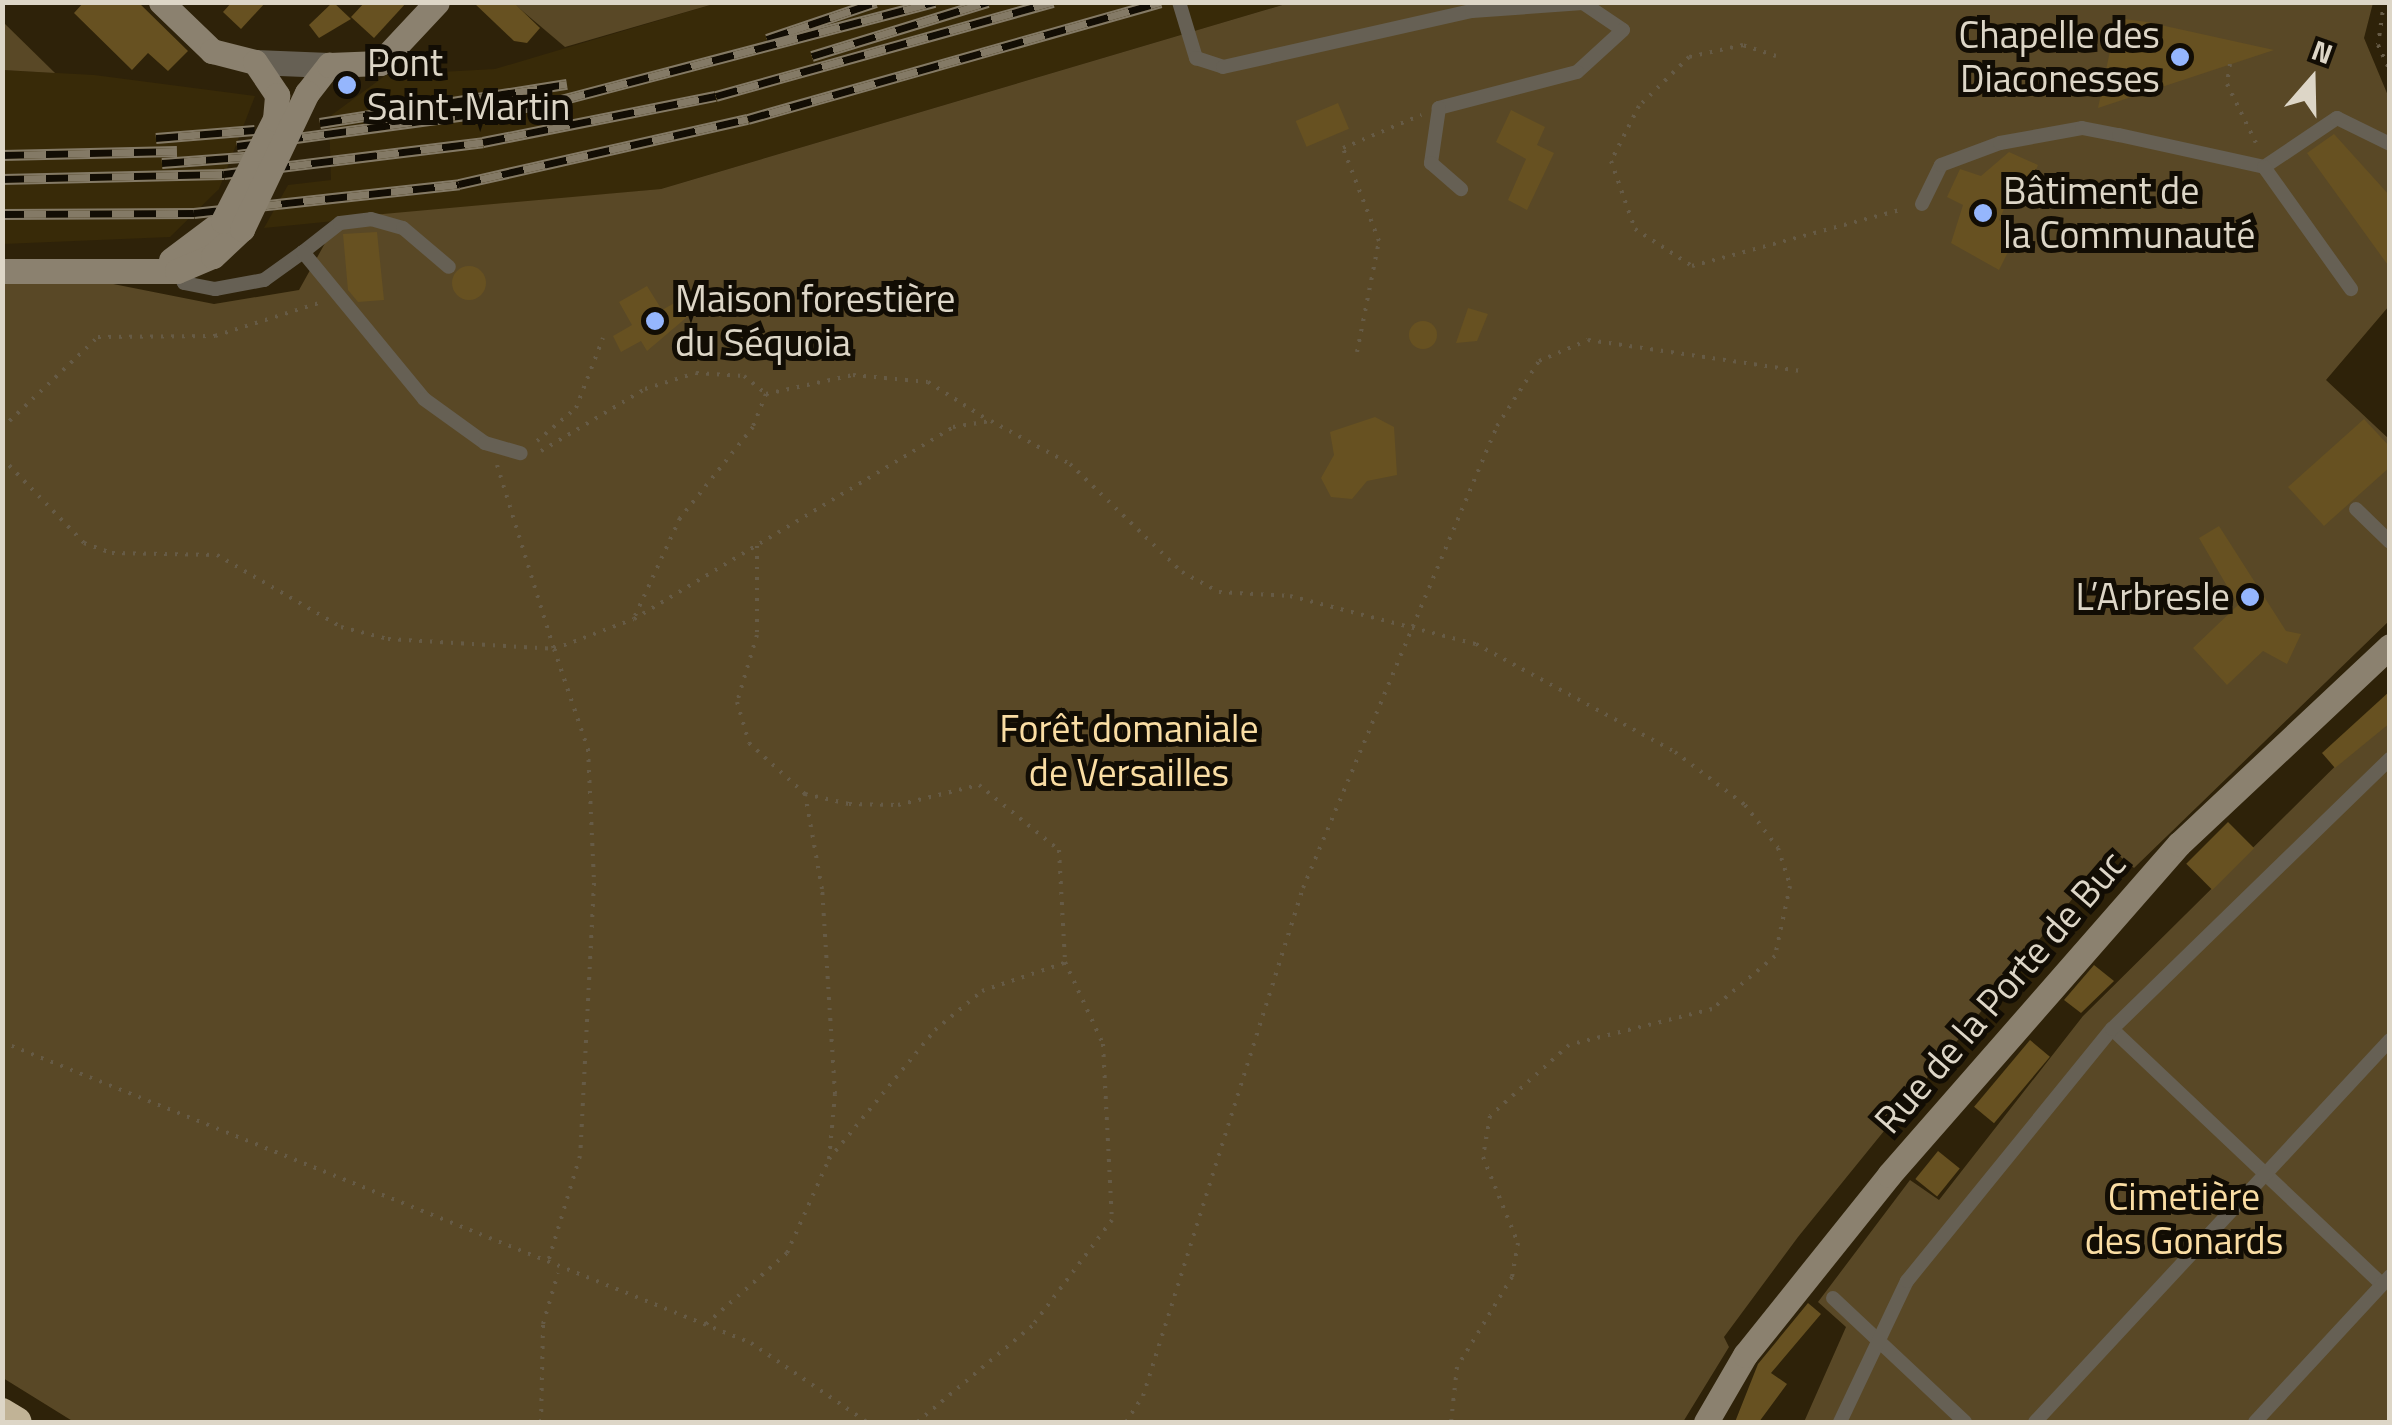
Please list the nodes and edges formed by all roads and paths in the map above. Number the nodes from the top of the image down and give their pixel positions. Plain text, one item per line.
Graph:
1 (161, 2) edge
2 (437, 2) edge
3 (1179, 2) edge
4 (2384, 2) edge
5 (1776, 56) dead end
6 (255, 62) junction
7 (317, 64) junction
8 (2230, 64) dead end
9 (2390, 71) edge
10 (1440, 108) junction
11 (2256, 140) dead end
12 (2390, 144) edge
13 (2264, 167) junction
14 (1461, 190) dead end
15 (1922, 204) joint
16 (232, 225) junction
17 (303, 252) junction
18 (175, 265) junction
19 (449, 268) dead end
20 (2, 271) edge
21 (2350, 289) dead end
22 (340, 300) junction
23 (603, 338) dead end
24 (1358, 352) dead end
25 (1801, 371) dead end
26 (766, 394) junction
27 (991, 422) junction
28 (2, 428) edge
29 (521, 453) junction
30 (2, 458) edge
31 (498, 479) dead end
32 (2356, 509) dead end
33 (2390, 542) edge
34 (757, 546) junction
35 (634, 618) junction
36 (1416, 622) junction
37 (2390, 646) edge
38 (554, 648) junction
39 (2390, 759) edge
40 (805, 794) junction
41 (1065, 962) junction
42 (2112, 1029) junction
43 (2390, 1040) edge
44 (2, 1042) edge
45 (829, 1159) junction
46 (2267, 1174) junction
47 (547, 1265) junction
48 (558, 1273) junction
49 (2386, 1280) edge
50 (1833, 1298) dead end
51 (706, 1324) junction
52 (1879, 1337) junction
53 (2, 1413) edge
54 (17, 1422) edge
55 (542, 1422) edge
56 (867, 1422) edge
57 (917, 1422) edge
58 (1126, 1422) edge
59 (1451, 1422) edge
60 (1706, 1422) edge
61 (1840, 1422) edge
62 (1965, 1422) edge
63 (2035, 1422) edge
64 (2255, 1422) edge

1 - 6 main road
2 - 7 main road
3 - 10 lane
4 - 9 path
5 - 15 path
6 - 7 street
6 - 16 main road, bridge
7 - 16 main road, bridge
8 - 11 path
10 - 14 lane
10 - 24 path
12 - 13 lane
13 - 15 lane
13 - 21 lane
16 - 18 main road
17 - 18 lane
17 - 19 lane
17 - 22 lane
18 - 20 main road
22 - 28 path
22 - 29 lane
23 - 29 path
25 - 36 path
26 - 27 path
26 - 29 path
26 - 35 path
27 - 34 path
27 - 36 path
30 - 38 path
31 - 38 path
32 - 33 lane
34 - 35 path
34 - 40 path
35 - 38 path
36 - 58 path
36 - 59 path
37 - 60 main road, Rue de la Porte de Buc
38 - 47 path
39 - 42 lane
40 - 41 path
40 - 45 path
41 - 45 path
41 - 57 path
42 - 46 lane
42 - 52 lane
43 - 46 lane
44 - 47 path
45 - 51 path
46 - 49 lane
46 - 63 lane
47 - 48 path
48 - 51 path
48 - 55 path
49 - 64 lane
50 - 52 lane
51 - 56 path
52 - 61 lane
52 - 62 lane
53 - 54 highway

